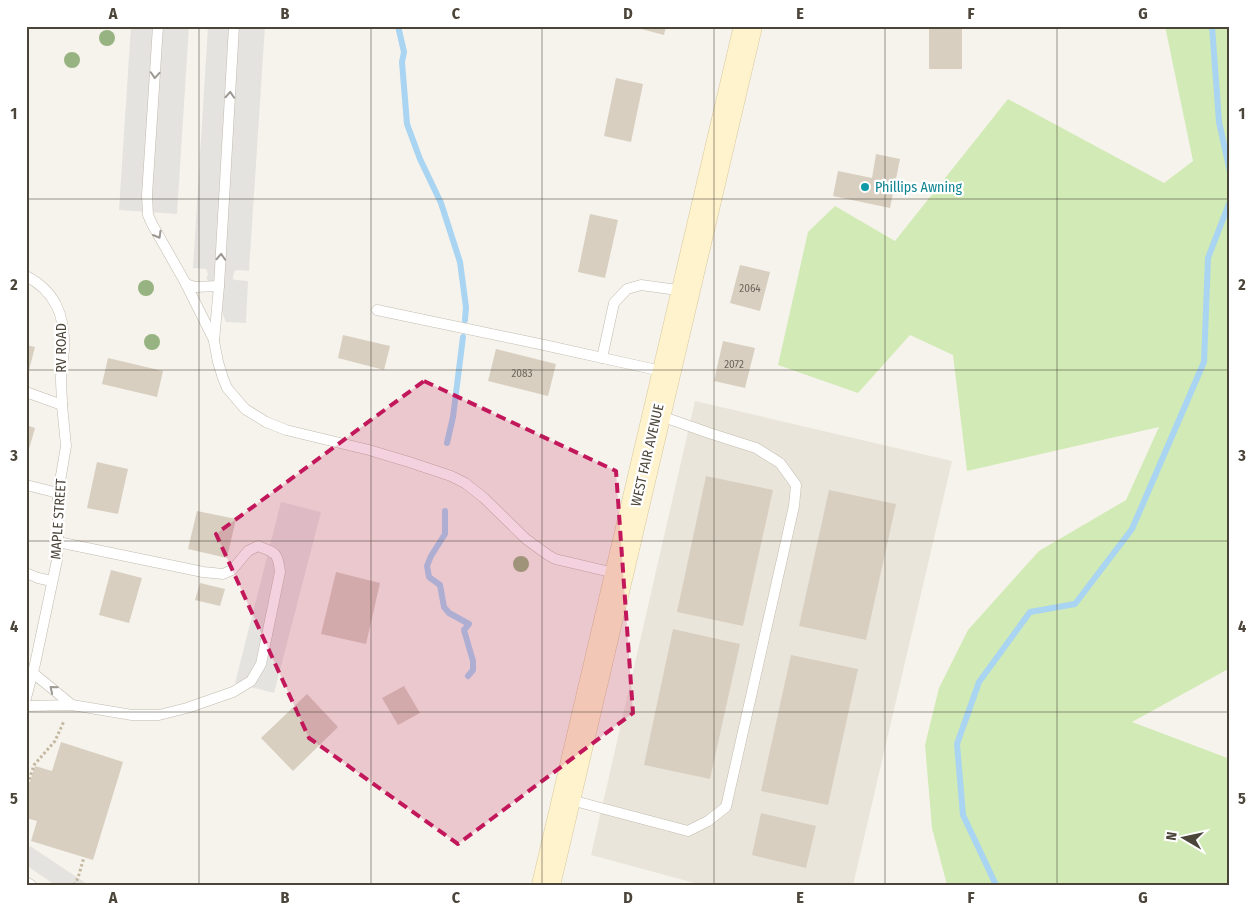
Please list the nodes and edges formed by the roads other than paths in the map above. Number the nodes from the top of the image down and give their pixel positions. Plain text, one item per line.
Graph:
1 (158, 26) edge
2 (234, 26) edge
3 (748, 26) edge
4 (26, 276) edge
5 (186, 284) junction
6 (219, 286) junction
7 (686, 291) junction
8 (377, 310) dead end
9 (214, 341) junction
10 (602, 358) junction
11 (667, 372) junction
12 (26, 392) edge
13 (62, 405) junction
14 (657, 414) junction
15 (26, 485) edge
16 (58, 493) junction
17 (58, 542) junction
18 (26, 573) edge
19 (619, 574) junction
20 (52, 581) junction
21 (33, 673) junction
22 (26, 698) edge
23 (72, 705) junction
24 (26, 706) edge
25 (566, 799) junction
26 (26, 882) edge
27 (31, 885) edge
28 (546, 885) edge

1 -> 5 lane
6 -> 2 lane
3 - 7 street, WEST FAIR AVENUE
4 - 13 lane, RV ROAD
5 - 6 lane
5 - 9 lane
6 - 9 lane
7 - 10 lane
7 - 11 street, WEST FAIR AVENUE
8 - 10 lane
9 - 19 lane
10 - 11 lane
11 - 14 street, WEST FAIR AVENUE
12 - 13 lane
13 - 16 lane, MAPLE STREET
14 - 19 street, WEST FAIR AVENUE
14 - 25 lane
15 - 16 lane
16 - 17 lane, MAPLE STREET
17 - 20 lane, MAPLE STREET
17 - 23 lane
18 - 20 lane
19 - 25 street, WEST FAIR AVENUE
20 - 21 lane, MAPLE STREET
21 - 22 lane, MAPLE STREET
23 -> 21 lane
23 - 24 lane
25 - 28 street, WEST FAIR AVENUE
26 - 27 lane

